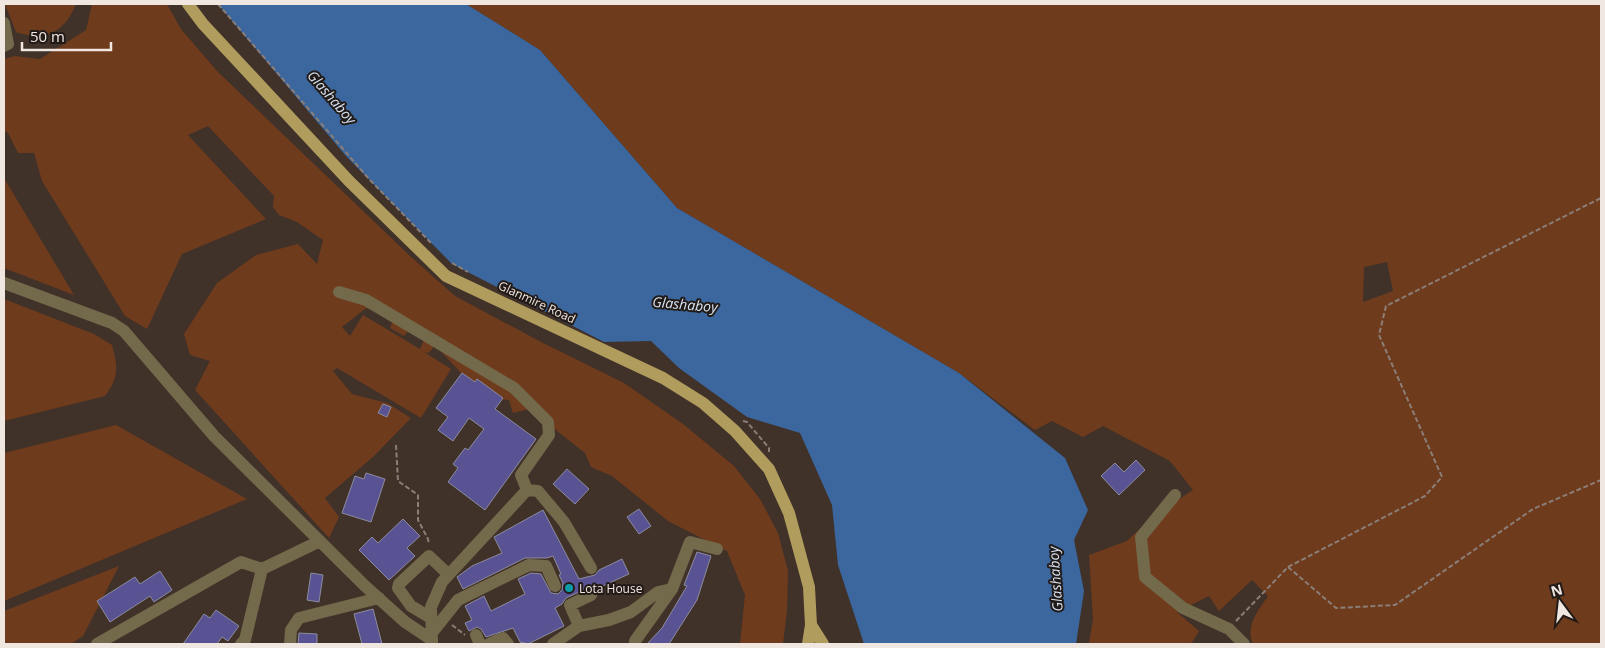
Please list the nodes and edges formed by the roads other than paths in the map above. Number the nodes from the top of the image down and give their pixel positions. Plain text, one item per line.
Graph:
1 (188, 4) edge
2 (4, 29) edge
3 (4, 46) edge
4 (4, 283) edge
5 (339, 292) dead end
6 (527, 490) junction
7 (1174, 495) dead end
8 (320, 542) junction
9 (717, 550) dead end
10 (591, 568) dead end
11 (262, 569) junction
12 (448, 574) junction
13 (555, 586) dead end
14 (672, 589) junction
15 (590, 596) dead end
16 (379, 598) junction
17 (437, 618) junction
18 (811, 625) junction
19 (580, 626) junction
20 (432, 639) edge
21 (635, 641) dead end
22 (97, 644) edge
23 (241, 644) edge
24 (290, 644) edge
25 (489, 644) edge
26 (508, 644) edge
27 (553, 644) edge
28 (808, 644) edge
29 (823, 644) edge
30 (1244, 644) edge

1 - 18 main road, Glanmire Road
2 - 3 lane
4 - 8 lane
5 - 6 lane
6 - 10 lane
6 - 12 lane
7 - 30 lane
8 - 11 lane
8 - 16 lane
9 - 14 lane
11 - 22 lane
11 - 23 lane
12 - 17 lane
12 - 17 lane
13 - 17 lane
14 - 19 lane
14 - 21 lane
15 - 19 lane
16 - 20 lane
16 - 24 lane
17 - 20 lane
18 - 28 main road, Glanmire Road
18 - 29 main road
19 - 27 lane
25 - 26 lane

